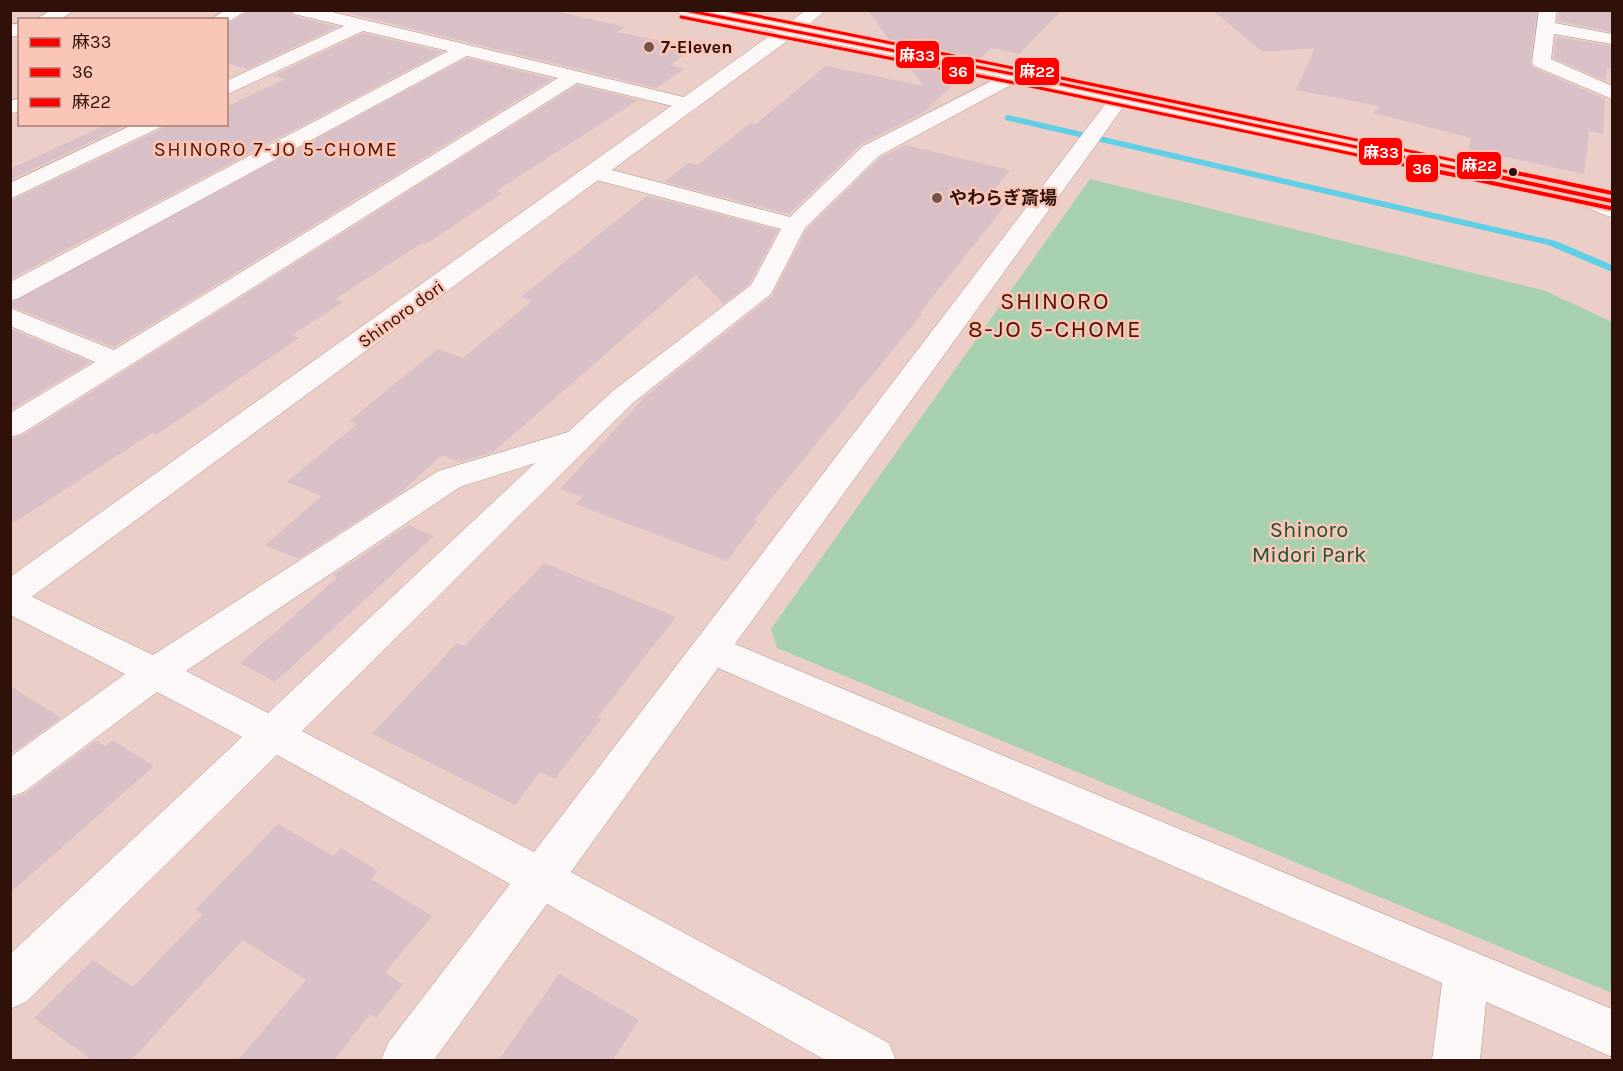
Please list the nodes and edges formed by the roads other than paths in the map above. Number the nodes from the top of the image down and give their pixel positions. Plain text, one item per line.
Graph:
1 (67, 10) edge
2 (240, 10) edge
3 (300, 10) edge
4 (682, 10) edge
5 (818, 10) edge
6 (48, 18) edge
7 (222, 18) edge
8 (1547, 19) edge
9 (360, 25) junction
10 (790, 30) junction
11 (1612, 39) edge
12 (464, 50) junction
13 (1017, 74) junction
14 (573, 77) junction
15 (228, 88) edge
16 (1612, 93) edge
17 (1120, 98) junction
18 (689, 104) junction
19 (148, 126) edge
20 (597, 173) junction
21 (10, 192) edge
22 (1584, 195) junction
23 (1612, 201) edge
24 (1612, 210) edge
25 (795, 225) junction
26 (10, 293) edge
27 (10, 316) edge
28 (117, 361) junction
29 (10, 427) edge
30 (577, 440) junction
31 (10, 597) edge
32 (712, 650) junction
33 (156, 672) junction
34 (270, 734) junction
35 (10, 780) edge
36 (541, 878) junction
37 (1466, 972) junction
38 (10, 986) edge
39 (1612, 1033) edge
40 (405, 1060) edge
41 (872, 1060) edge
42 (1456, 1060) edge

1 - 6 street
2 - 7 street
3 - 9 street
4 - 10 street
5 - 10 street, Shinoro dori
8 - 11 street
8 - 16 street
9 - 12 street
9 - 15 street
10 - 13 street
10 - 18 street, Shinoro dori
12 - 14 street
12 - 26 street
13 - 17 street
13 - 25 street
14 - 18 street
14 - 28 street
17 - 22 street
17 - 32 street
18 - 20 street, Shinoro dori
19 - 21 street
20 - 25 street
20 - 31 street, Shinoro dori
22 - 23 street
22 - 24 street
25 - 30 street
27 - 28 street
28 - 29 street
30 - 33 street
30 - 34 street
31 - 33 street
32 - 36 street
32 - 37 street
33 - 34 street
33 - 35 street
34 - 36 street
34 - 38 street
36 - 40 street
36 - 41 street
37 - 39 street
37 - 42 street

